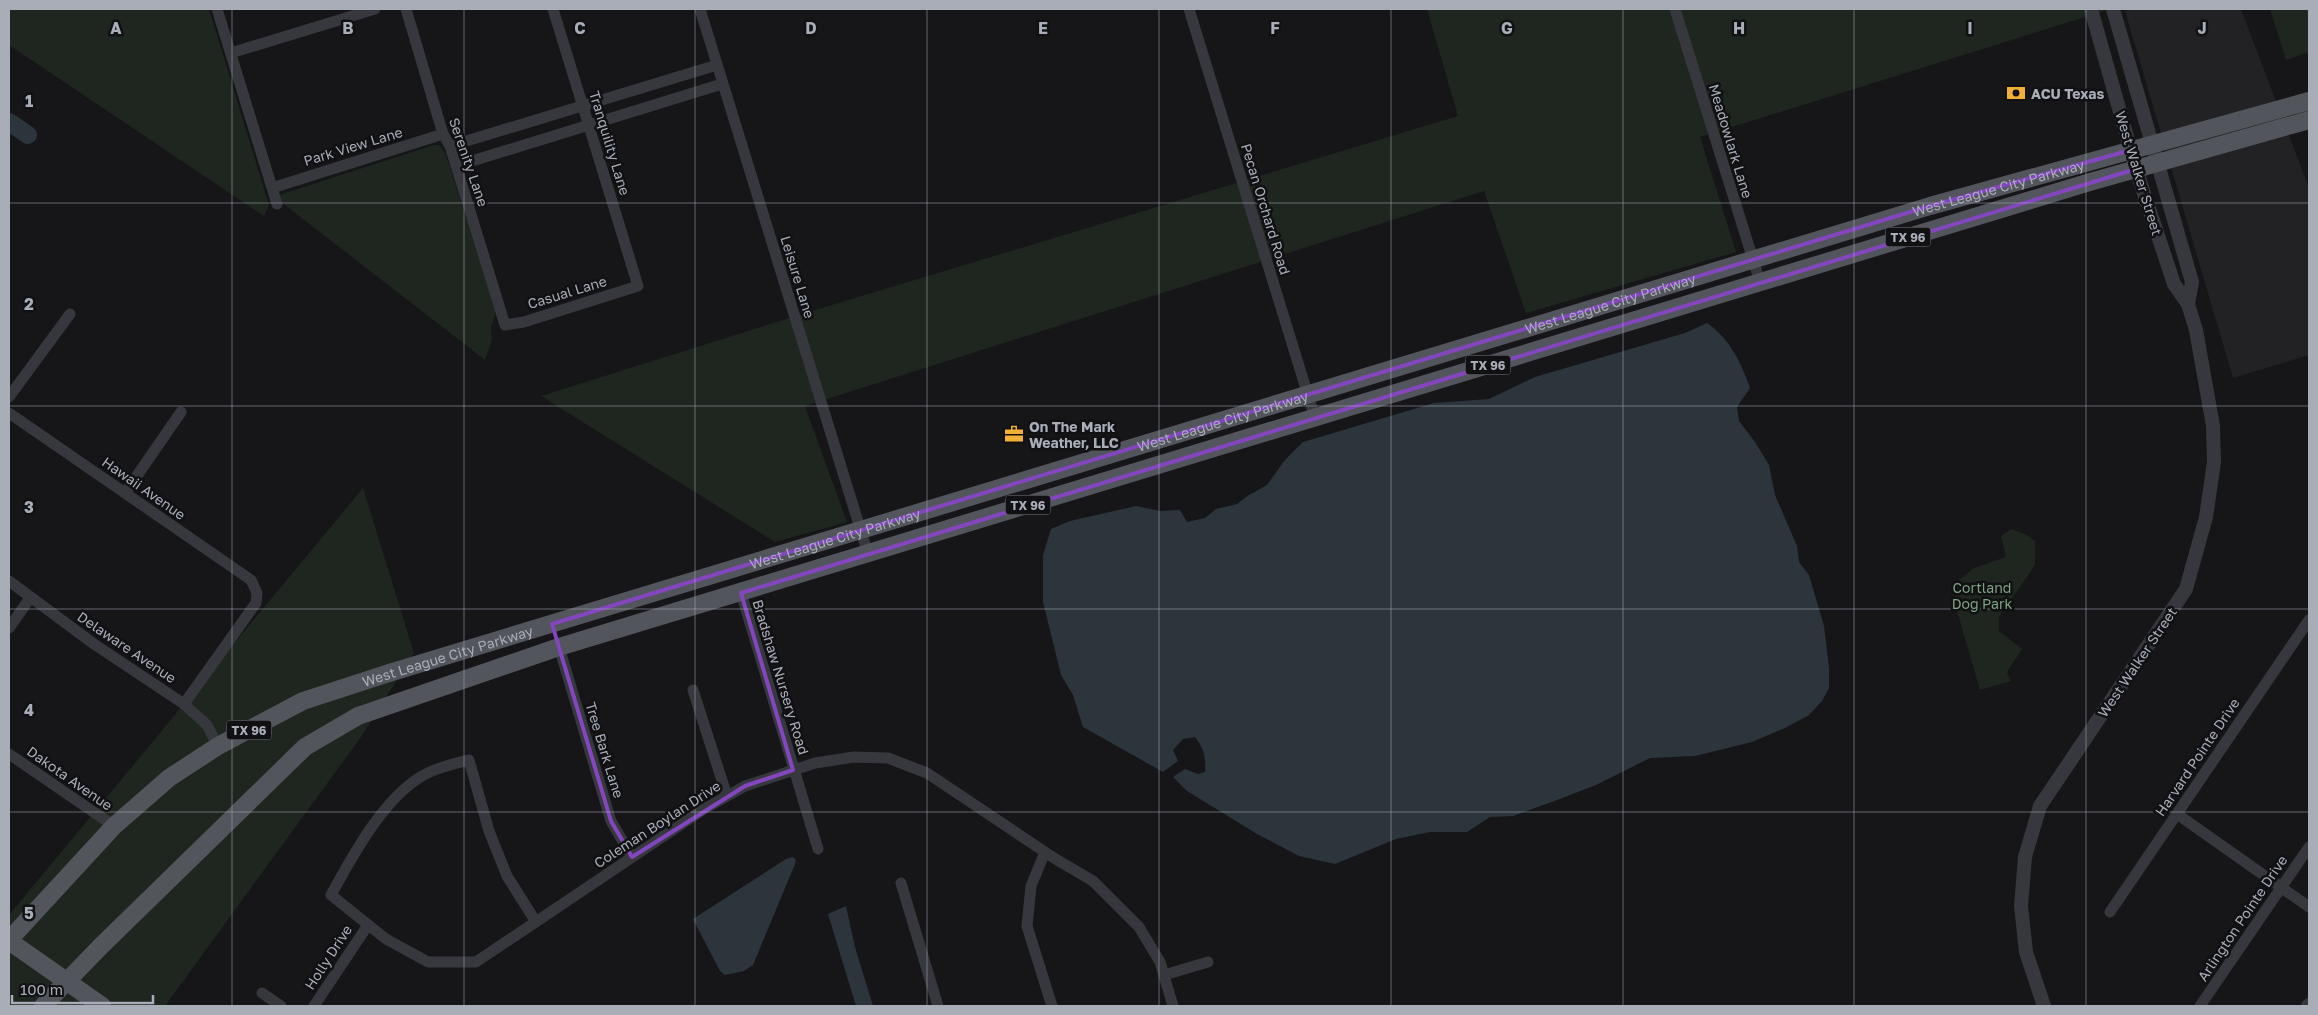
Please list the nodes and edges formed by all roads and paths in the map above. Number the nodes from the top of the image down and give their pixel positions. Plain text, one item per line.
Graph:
1 (217, 9) edge
2 (375, 9) edge
3 (406, 9) edge
4 (553, 9) edge
5 (700, 9) edge
6 (1189, 9) edge
7 (1675, 9) edge
8 (2091, 9) edge
9 (2113, 9) edge
10 (231, 53) junction
11 (717, 66) junction
12 (722, 84) junction
13 (2309, 101) edge
14 (583, 107) junction
15 (2309, 120) edge
16 (589, 125) junction
17 (443, 134) junction
18 (2151, 145) junction
19 (450, 146) junction
20 (2131, 150) junction
21 (2157, 163) junction
22 (456, 166) junction
23 (2136, 169) junction
24 (272, 188) junction
25 (277, 204) dead end
26 (1752, 260) junction
27 (1760, 282) junction
28 (638, 286) joint
29 (2188, 304) junction
30 (70, 314) dead end
31 (505, 325) joint
32 (1307, 394) junction
33 (9, 397) edge
34 (181, 412) dead end
35 (9, 413) edge
36 (1315, 418) junction
37 (125, 493) junction
38 (860, 531) junction
39 (868, 554) junction
40 (9, 581) edge
41 (741, 593) junction
42 (30, 598) junction
43 (2309, 620) edge
44 (552, 624) junction
45 (9, 628) edge
46 (559, 647) junction
47 (693, 690) dead end
48 (184, 704) junction
49 (218, 746) junction
50 (9, 754) edge
51 (793, 770) junction
52 (726, 796) junction
53 (2177, 814) junction
54 (114, 826) junction
55 (2309, 847) edge
56 (818, 849) dead end
57 (1045, 852) junction
58 (632, 857) junction
59 (901, 883) dead end
60 (2282, 888) junction
61 (2309, 908) edge
62 (2110, 912) dead end
63 (536, 922) junction
64 (368, 925) junction
65 (9, 941) edge
66 (1208, 962) dead end
67 (1164, 975) junction
68 (66, 982) junction
69 (262, 993) dead end
70 (43, 1006) edge
71 (102, 1006) edge
72 (281, 1006) edge
73 (314, 1006) edge
74 (938, 1006) edge
75 (1052, 1006) edge
76 (1173, 1006) edge
77 (2044, 1006) edge
78 (2200, 1006) edge

1 - 10 street
2 - 10 street
3 - 17 street, Serenity Lane
4 - 14 street, Tranquility Lane
5 - 11 street, Leisure Lane
6 - 32 street, Pecan Orchard Road
7 - 26 street, Meadowlark Lane
8 - 20 street, West Walker Street
9 - 18 street, West Walker Street
10 - 24 street
11 - 12 street, Leisure Lane
11 - 14 street
12 - 16 street
12 - 38 street, Leisure Lane
13 - 18 main road, West League City Parkway / TX 96
14 - 16 street, Tranquility Lane
14 - 19 street
15 - 21 main road, West League City Parkway / TX 96
16 - 22 street
16 - 28 street, Tranquility Lane
17 - 19 street, Serenity Lane
17 - 24 street, Park View Lane
18 - 20 main road, West League City Parkway / TX 96
18 - 21 street, West Walker Street
19 - 22 street, Serenity Lane
20 - 23 street, West Walker Street
20 - 26 main road, West League City Parkway / TX 96
21 - 23 main road, West League City Parkway / TX 96
21 - 29 street, West Walker Street
22 - 31 street, Serenity Lane
23 - 27 main road, West League City Parkway / TX 96
23 - 29 street, West Walker Street
24 - 25 street
26 - 27 street, Meadowlark Lane
26 - 32 main road, West League City Parkway / TX 96
27 - 36 main road, West League City Parkway / TX 96
28 - 31 street, Casual Lane
29 - 77 street, West Walker Street
30 - 33 street
32 - 36 street, Pecan Orchard Road
32 - 38 main road, West League City Parkway / TX 96
34 - 37 street
35 - 37 street, Hawaii Avenue
36 - 39 main road, West League City Parkway / TX 96
37 - 48 street, Hawaii Avenue
38 - 39 street, Leisure Lane
38 - 44 main road, West League City Parkway / TX 96
39 - 41 main road, West League City Parkway / TX 96
40 - 42 street, Delaware Avenue
41 - 46 main road, West League City Parkway / TX 96
41 - 51 street, Bradshaw Nursery Road
42 - 45 street
42 - 48 street, Delaware Avenue
43 - 53 street, Harvard Pointe Drive
44 - 46 main road
44 - 49 main road, West League City Parkway / TX 96
46 - 58 street, Tree Bark Lane
46 - 68 main road, West League City Parkway / TX 96
47 - 52 street
48 - 49 street, Delaware Avenue
49 - 54 main road, West League City Parkway / TX 96
50 - 54 street, Dakota Avenue
51 - 52 street, Coleman Boylan Drive
51 - 56 street, Bradshaw Nursery Road
51 - 57 street, Coleman Boylan Drive
52 - 58 street, Coleman Boylan Drive
53 - 60 street
53 - 62 street, Harvard Pointe Drive
54 - 65 main road, West League City Parkway / TX 96
55 - 60 street, Arlington Pointe Drive
57 - 67 street, Coleman Boylan Drive
57 - 75 street
58 - 63 street, Coleman Boylan Drive
59 - 74 street
60 - 61 street
60 - 78 street, Arlington Pointe Drive
63 - 64 street, Coleman Boylan Drive
63 - 64 street, Coleman Boylan Drive
64 - 73 street, Holly Drive
65 - 68 main road
66 - 67 street
67 - 76 street, Coleman Boylan Drive
68 - 70 main road, TX 96
68 - 71 main road
69 - 72 street

